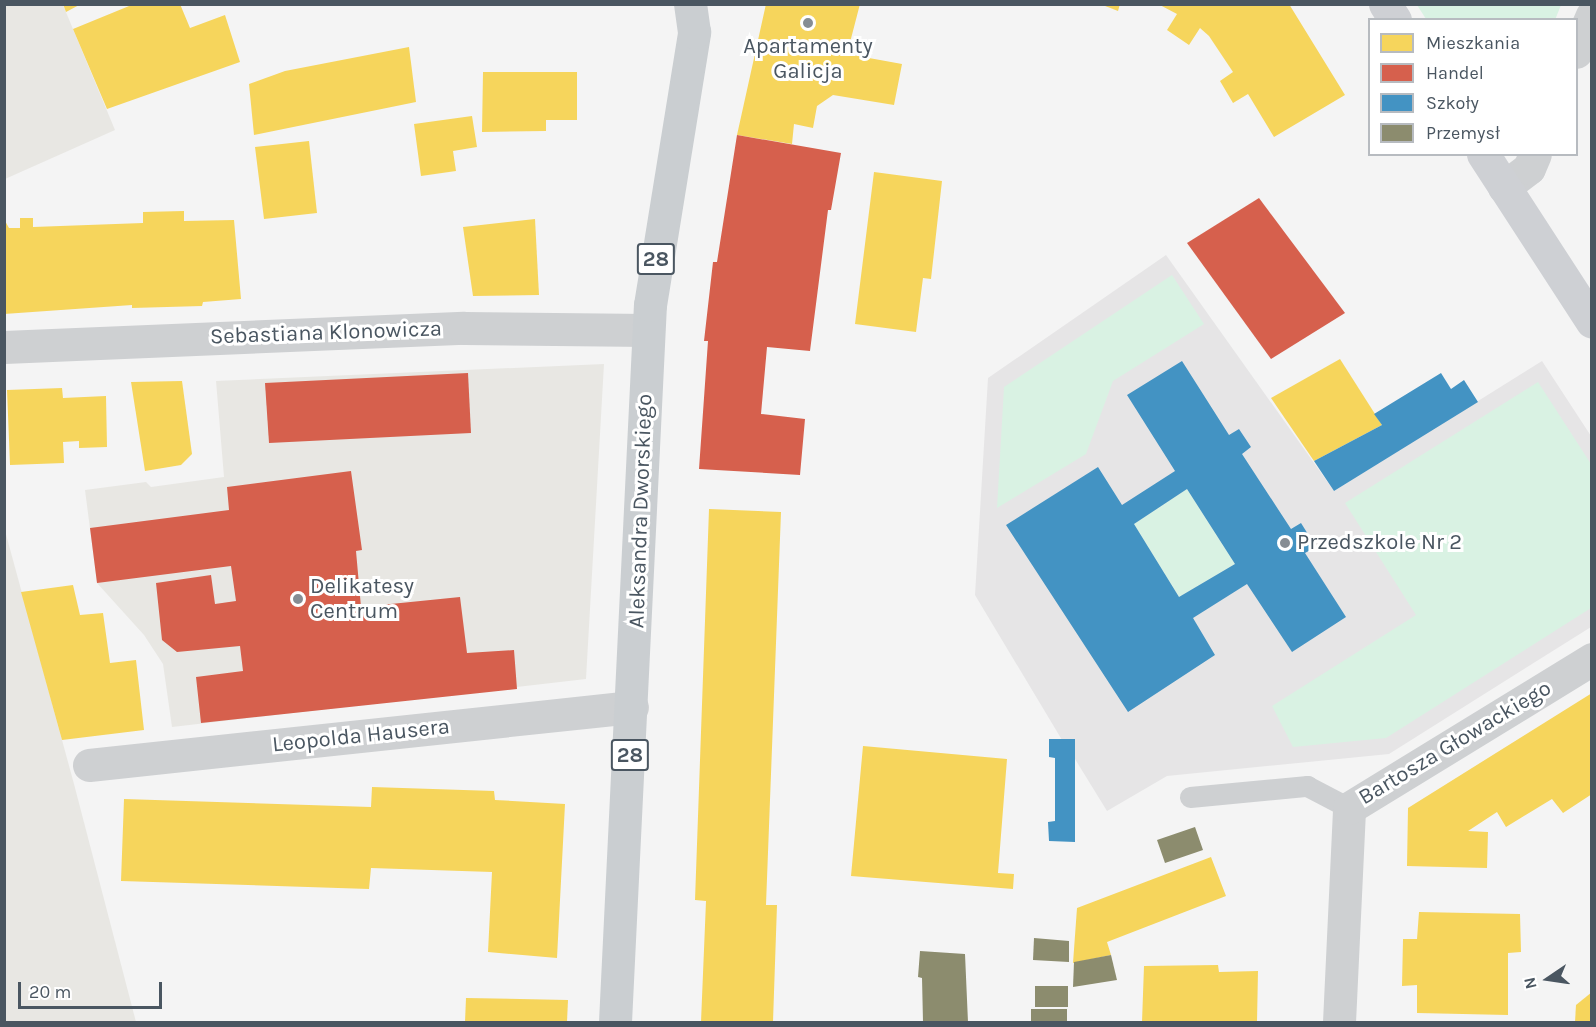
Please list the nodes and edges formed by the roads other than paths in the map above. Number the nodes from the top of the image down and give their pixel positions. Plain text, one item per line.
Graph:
1 (1385, 4) edge
2 (696, 14) edge
3 (1592, 15) edge
4 (1394, 18) edge
5 (1578, 47) edge
6 (1484, 156) edge
7 (1534, 156) edge
8 (1504, 187) junction
9 (1592, 322) edge
10 (648, 330) junction
11 (4, 346) edge
12 (1592, 659) edge
13 (632, 707) junction
14 (89, 765) dead end
15 (1190, 797) dead end
16 (1349, 808) junction
17 (615, 1023) edge
18 (1339, 1023) edge

1 - 4 street
2 - 10 main road, Aleksandra Dworskiego / 28
3 - 5 street
6 - 8 street
7 - 8 street
8 - 9 street
10 - 11 street, Sebastiana Klonowicza
10 - 13 main road, Aleksandra Dworskiego / 28
12 - 16 street, Bartosza Głowackiego
13 - 14 street, Leopolda Hausera
13 - 17 main road, Aleksandra Dworskiego / 28
15 - 16 lane
16 - 18 street, Bartosza Głowackiego

